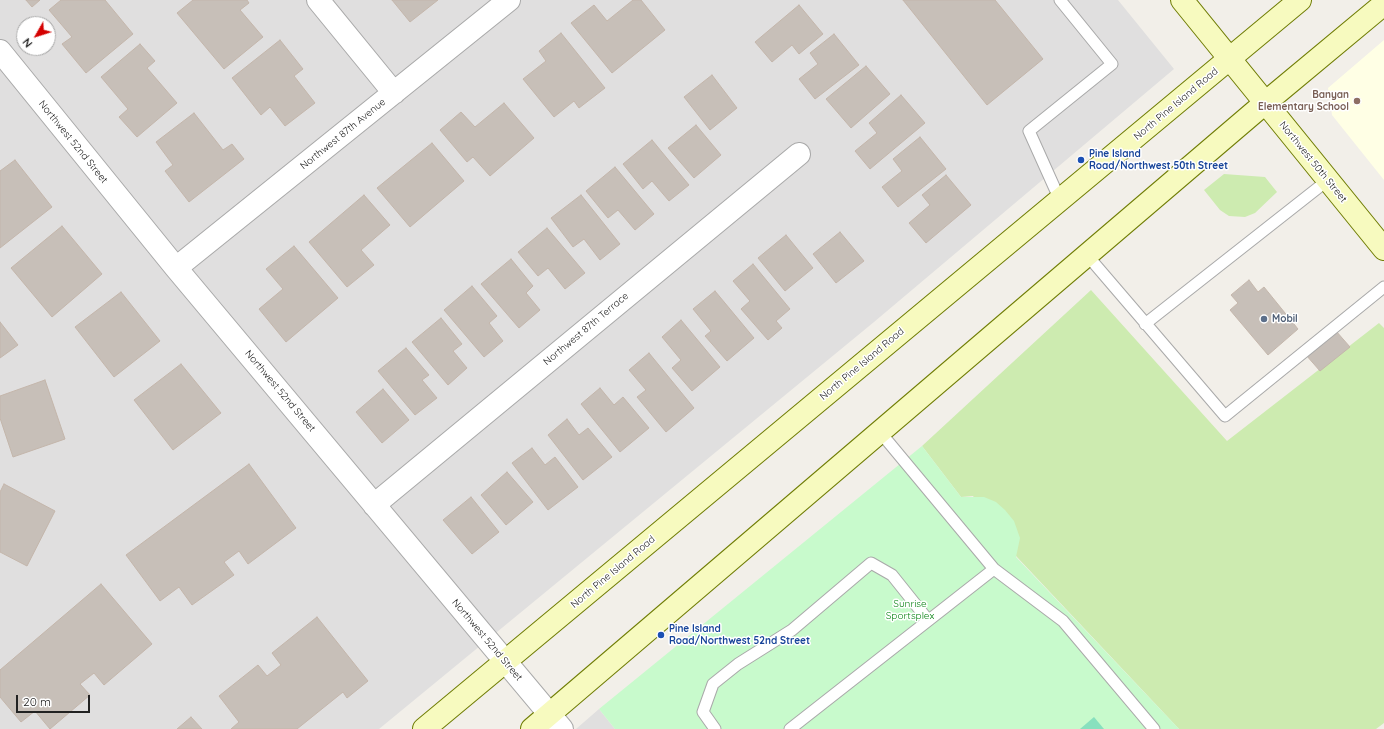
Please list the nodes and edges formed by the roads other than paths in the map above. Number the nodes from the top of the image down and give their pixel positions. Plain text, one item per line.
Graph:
1 (318, 0) edge
2 (509, 0) edge
3 (1060, 0) edge
4 (1182, 0) edge
5 (1300, 0) edge
6 (1384, 4) edge
7 (0, 51) edge
8 (1229, 60) junction
9 (394, 93) junction
10 (1265, 103) junction
11 (799, 154) dead end
12 (1328, 180) junction
13 (1060, 200) junction
14 (1384, 249) edge
15 (1087, 255) junction
16 (176, 268) junction
17 (1384, 287) edge
18 (1145, 324) junction
19 (880, 432) junction
20 (374, 505) junction
21 (994, 569) junction
22 (928, 620) junction
23 (505, 661) junction
24 (556, 722) edge
25 (424, 729) edge
26 (532, 729) edge
27 (715, 729) edge
28 (790, 729) edge
29 (1154, 729) edge

1 - 9 street
2 - 9 street, Northwest 87th Avenue
3 - 13 lane
4 - 8 main road, Northwest 50th Street
5 - 8 main road, North Pine Island Road
6 - 10 main road
7 - 16 street, Northwest 52nd Street
8 - 10 main road, Northwest 50th Street
8 - 13 main road, North Pine Island Road
9 - 16 street, Northwest 87th Avenue
10 - 12 main road, Northwest 50th Street
10 - 15 main road
11 - 20 street, Northwest 87th Terrace
12 - 14 main road, Northwest 50th Street
12 - 18 lane
13 - 23 main road, North Pine Island Road
15 - 18 lane
15 - 19 main road
16 - 20 street, Northwest 52nd Street
17 - 18 lane
19 - 21 lane
19 - 24 main road
20 - 23 street, Northwest 52nd Street
21 - 22 lane
21 - 29 lane
22 - 27 lane
22 - 28 lane
23 - 24 street, Northwest 52nd Street
23 - 25 main road, North Pine Island Road
24 - 26 main road

